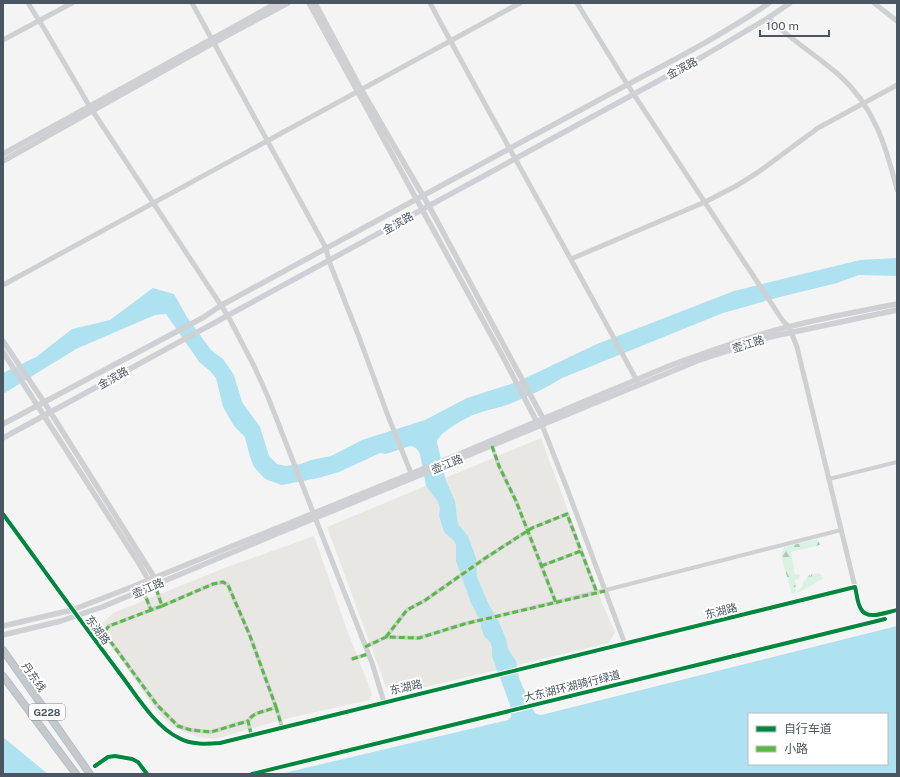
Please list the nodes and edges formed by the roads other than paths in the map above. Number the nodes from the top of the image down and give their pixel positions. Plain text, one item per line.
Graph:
1 (28, 3) edge
2 (72, 3) edge
3 (192, 3) edge
4 (277, 3) edge
5 (288, 3) edge
6 (309, 3) edge
7 (315, 3) edge
8 (430, 3) edge
9 (520, 3) edge
10 (577, 3) edge
11 (769, 3) edge
12 (790, 3) edge
13 (874, 3) edge
14 (768, 18) junction
15 (39, 21) junction
16 (897, 21) edge
17 (3, 40) edge
18 (212, 41) junction
19 (450, 41) junction
20 (650, 72) junction
21 (655, 82) junction
22 (627, 84) junction
23 (897, 85) edge
24 (359, 90) junction
25 (634, 94) junction
26 (604, 97) junction
27 (863, 103) junction
28 (610, 107) junction
29 (92, 108) junction
30 (267, 140) junction
31 (509, 149) junction
32 (3, 154) edge
33 (515, 159) junction
34 (3, 161) edge
35 (897, 190) edge
36 (423, 196) junction
37 (417, 200) junction
38 (153, 202) junction
39 (705, 202) junction
40 (429, 206) junction
41 (422, 210) junction
42 (326, 248) junction
43 (571, 259) junction
44 (329, 261) junction
45 (3, 285) edge
46 (897, 304) edge
47 (220, 306) junction
48 (897, 310) edge
49 (228, 316) junction
50 (790, 330) junction
51 (3, 341) edge
52 (7, 354) edge
53 (513, 370) junction
54 (637, 383) junction
55 (44, 402) junction
56 (38, 406) junction
57 (50, 413) junction
58 (44, 416) junction
59 (541, 423) junction
60 (3, 424) edge
61 (3, 438) edge
62 (492, 446) junction
63 (445, 462) junction
64 (897, 462) edge
65 (412, 476) junction
66 (829, 479) junction
67 (3, 514) edge
68 (314, 516) junction
69 (841, 530) junction
70 (527, 532) junction
71 (581, 551) junction
72 (541, 566) junction
73 (155, 577) junction
74 (148, 580) junction
75 (155, 585) junction
76 (855, 587) junction
77 (143, 590) junction
78 (605, 591) junction
79 (597, 593) junction
80 (556, 603) junction
81 (162, 606) junction
82 (72, 610) junction
83 (151, 610) junction
84 (897, 610) edge
85 (77, 616) junction
86 (3, 626) edge
87 (3, 635) edge
88 (386, 637) junction
89 (624, 644) junction
90 (365, 647) junction
91 (3, 650) edge
92 (368, 654) junction
93 (352, 659) dead end
94 (3, 676) edge
95 (384, 702) junction
96 (276, 708) junction
97 (248, 721) junction
98 (282, 727) junction
99 (251, 734) junction
100 (76, 774) edge
101 (90, 774) edge

1 - 15 street
2 - 15 street
3 - 18 street
4 - 18 main road
5 - 18 main road
6 - 24 main road
7 - 24 main road
8 - 19 street
9 - 19 street
10 - 22 street
11 - 20 main road, 金滨路
12 - 14 main road, 金滨路
13 - 16 street
14 - 21 main road, 金滨路
14 - 27 street
15 - 17 street
15 - 29 street
18 - 29 main road
18 - 30 street
19 - 24 street
19 - 31 street
20 - 21 main road
20 - 22 main road, 金滨路
21 - 25 main road, 金滨路
22 - 25 street
22 - 26 main road, 金滨路
23 - 27 street
24 - 30 street
24 - 36 main road
24 - 37 main road
25 - 28 main road, 金滨路
25 - 39 street
26 - 28 main road
26 - 31 main road, 金滨路
27 - 35 street
27 - 39 street
28 - 33 main road, 金滨路
29 - 32 main road
29 - 34 main road
29 - 38 street
30 - 38 street
30 - 42 street
31 - 33 street
31 - 36 main road, 金滨路
33 - 40 main road, 金滨路
33 - 43 street
36 - 37 main road, 金滨路
36 - 40 main road
37 - 41 main road
37 - 42 main road, 金滨路
38 - 45 street
38 - 47 street
39 - 43 street
39 - 50 street
40 - 41 main road, 金滨路
40 - 53 main road
41 - 44 main road, 金滨路
41 - 53 main road
42 - 44 street
42 - 47 main road, 金滨路
43 - 54 street
44 - 49 main road, 金滨路
44 - 65 street
46 - 50 main road, 壶江路
47 - 49 street
47 - 55 main road, 金滨路
48 - 50 main road, 壶江路
49 - 57 main road, 金滨路
49 - 68 street
50 - 54 main road, 壶江路
50 - 66 street
51 - 52 main road
52 - 55 main road
52 - 56 main road
53 - 59 main road
53 - 59 main road
54 - 59 main road, 壶江路
55 - 56 main road, 金滨路
55 - 57 main road
56 - 58 main road
56 - 60 main road, 金滨路
57 - 58 main road, 金滨路
57 - 73 main road
58 - 61 main road, 金滨路
58 - 74 main road
59 - 62 main road, 壶江路
59 - 63 main road, 壶江路
59 - 78 street
62 - 63 main road, 壶江路
62 - 70 street
63 - 65 main road, 壶江路
64 - 66 street
65 - 68 main road, 壶江路
66 - 69 street
67 - 82 street, 东湖路
68 - 73 main road, 壶江路
68 - 75 main road, 壶江路
68 - 90 street
69 - 76 street
69 - 78 street
70 - 71 street
70 - 72 street
70 - 88 street
71 - 72 street
71 - 79 street
72 - 80 street
73 - 74 main road, 壶江路
73 - 75 main road
74 - 75 main road
74 - 82 main road, 壶江路
75 - 77 main road, 壶江路
75 - 81 street
76 - 84 street
76 - 89 street, 东湖路
77 - 83 street
77 - 85 main road, 壶江路
78 - 79 street
78 - 89 street
79 - 80 street
80 - 88 street
81 - 83 street
81 - 96 street
82 - 85 street, 东湖路
82 - 86 main road, 壶江路
83 - 97 street
85 - 87 main road, 壶江路
85 - 99 street, 东湖路
88 - 90 street
89 - 95 street, 东湖路
90 - 92 street
91 - 101 highway, 丹东线 / G228
92 - 93 street
92 - 95 street
94 - 100 highway, G228
95 - 98 street, 东湖路
96 - 97 street
96 - 98 street
97 - 99 street
98 - 99 street, 东湖路

